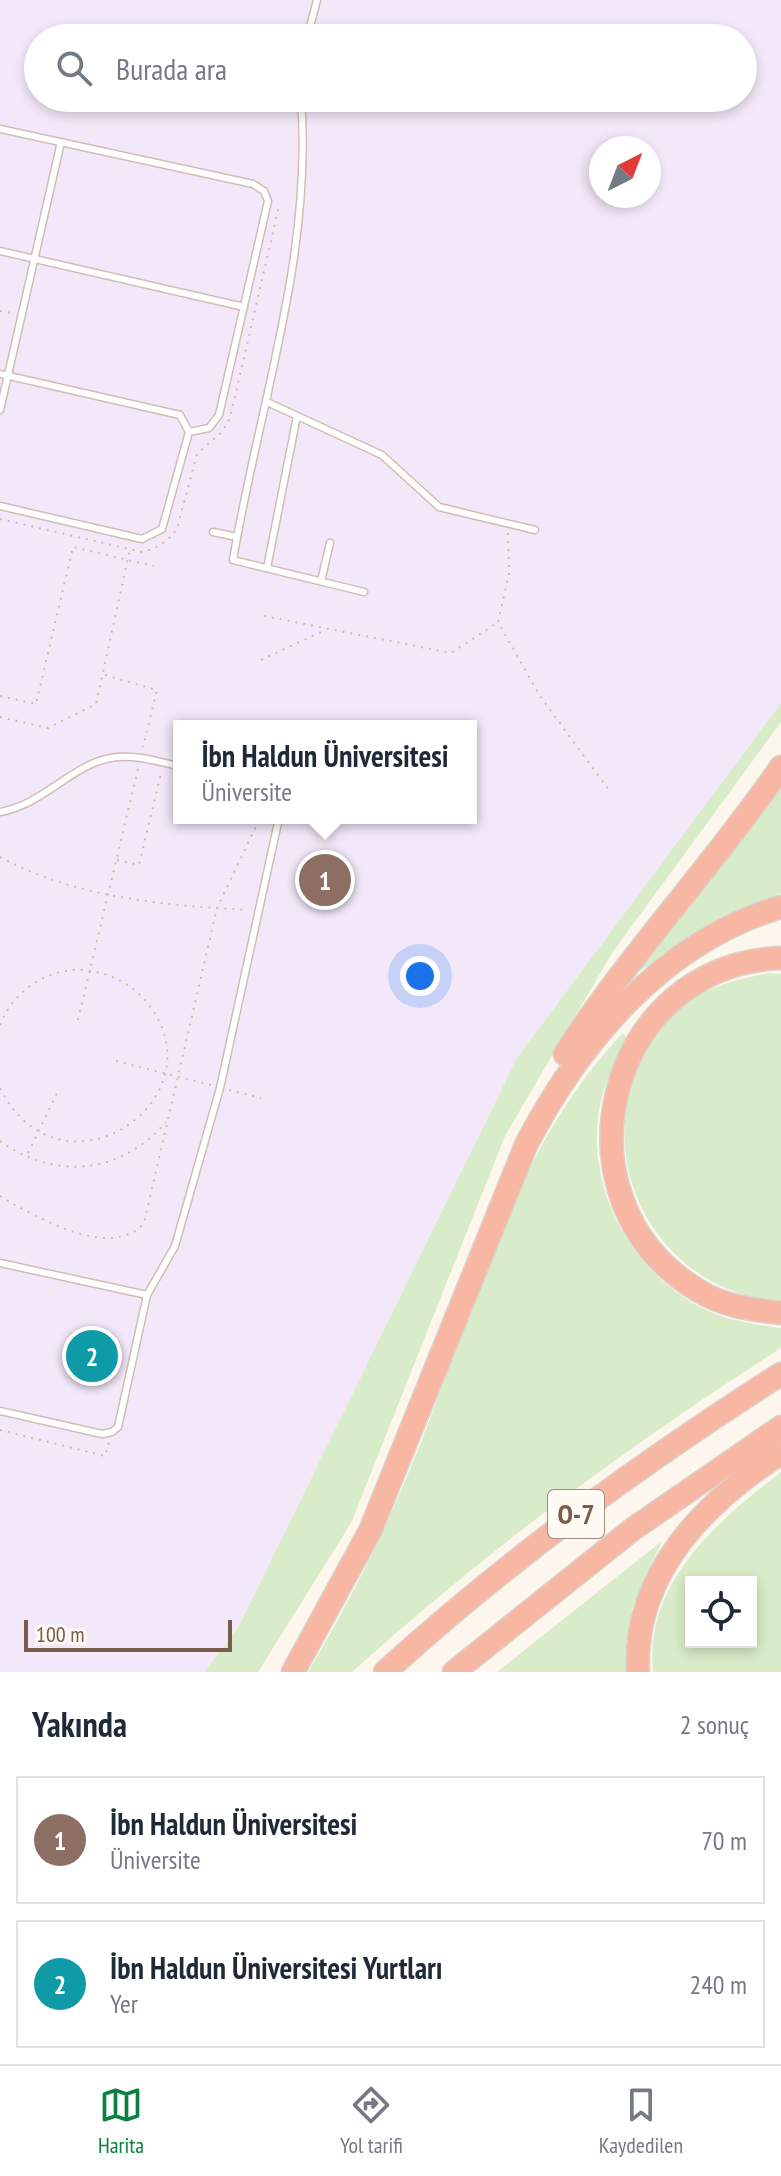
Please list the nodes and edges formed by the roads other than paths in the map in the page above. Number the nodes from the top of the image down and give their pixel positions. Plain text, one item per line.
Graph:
1 (317, 0) edge
2 (311, 24) edge
3 (302, 112) edge
4 (0, 129) edge
5 (61, 142) junction
6 (0, 251) edge
7 (34, 258) junction
8 (244, 307) junction
9 (4, 375) edge
10 (267, 402) junction
11 (0, 410) edge
12 (297, 416) junction
13 (189, 432) junction
14 (0, 506) edge
15 (535, 530) dead end
16 (213, 532) dead end
17 (237, 537) junction
18 (330, 543) dead end
19 (267, 568) junction
20 (321, 581) junction
21 (364, 592) dead end
22 (173, 765) edge
23 (781, 767) edge
24 (0, 812) edge
25 (278, 824) edge
26 (781, 907) edge
27 (781, 958) edge
28 (0, 1263) edge
29 (147, 1295) junction
30 (781, 1313) edge
31 (781, 1374) edge
32 (0, 1411) edge
33 (781, 1427) edge
34 (781, 1453) edge
35 (388, 1489) junction
36 (293, 1672) edge
37 (385, 1672) edge
38 (454, 1672) edge
39 (638, 1672) edge

1 - 2 lane
3 - 10 lane
4 - 5 lane
5 - 7 lane
5 - 8 lane
6 - 7 lane
7 - 8 lane
7 - 9 lane
8 - 13 lane
9 - 11 lane
9 - 13 lane
10 - 12 lane
10 - 17 lane
12 - 15 lane
12 - 19 lane
13 - 14 lane
16 - 17 lane
17 - 19 lane
18 - 20 lane
19 - 20 lane
20 - 21 lane
22 - 24 lane
23 - 35 highway
25 - 29 lane
26 - 35 highway
27 - 30 highway
28 - 29 lane
29 - 32 lane
31 - 37 highway, O-7
33 - 38 highway, O-7
34 - 39 highway
35 - 36 highway

